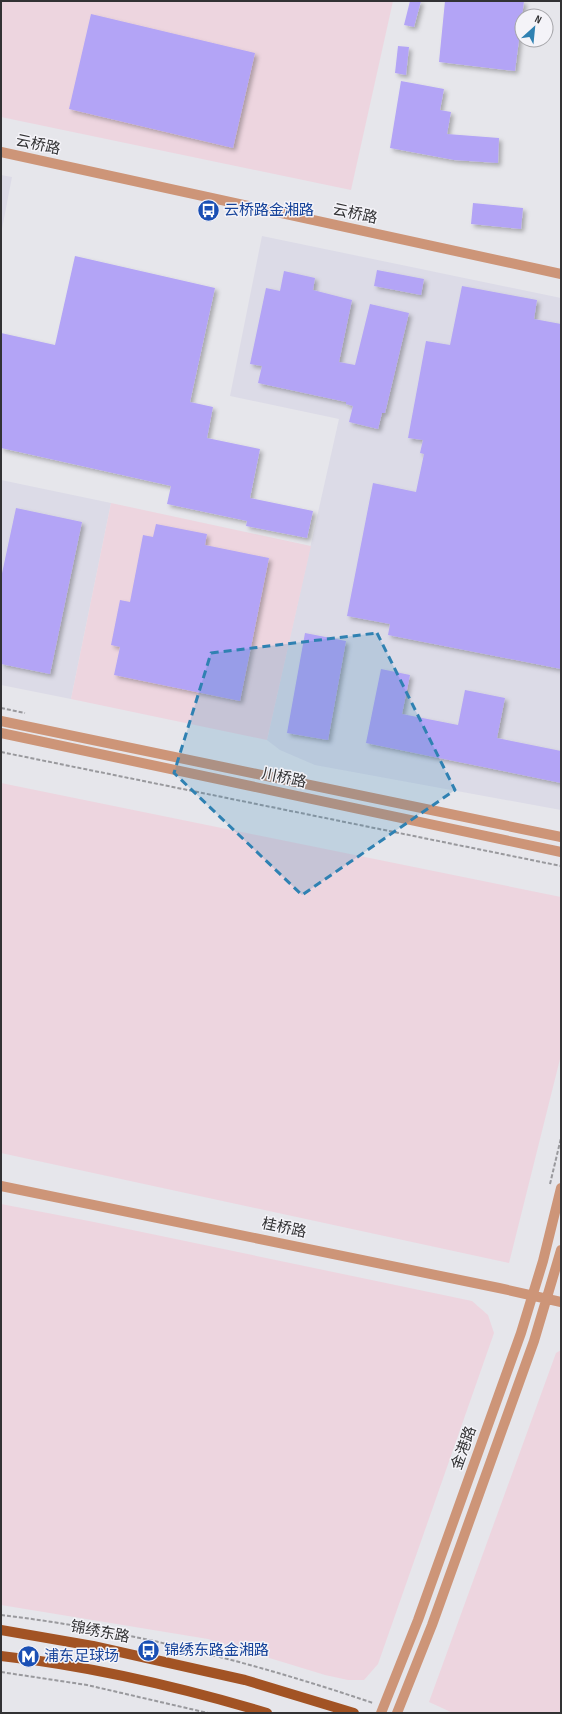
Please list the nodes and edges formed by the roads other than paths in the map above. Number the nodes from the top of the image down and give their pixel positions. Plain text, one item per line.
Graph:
1 (1, 152) edge
2 (561, 274) edge
3 (1, 721) edge
4 (1, 733) edge
5 (561, 837) edge
6 (561, 852) edge
7 (1, 1186) edge
8 (561, 1188) edge
9 (561, 1250) edge
10 (533, 1296) junction
11 (548, 1299) junction
12 (561, 1302) edge
13 (1, 1630) edge
14 (1, 1656) edge
15 (383, 1710) edge
16 (267, 1713) edge
17 (354, 1713) edge
18 (397, 1713) edge

1 - 2 street, 云桥路
3 - 5 street, 川桥路
4 - 6 street, 川桥路
7 - 10 street, 桂桥路
8 - 10 street, 金港路
9 - 11 street, 金港路
10 - 11 street, 桂桥路
10 - 15 street, 金港路
11 - 12 street, 桂桥路
11 - 18 street, 金港路
13 - 17 main road, 锦绣东路
14 - 16 main road

